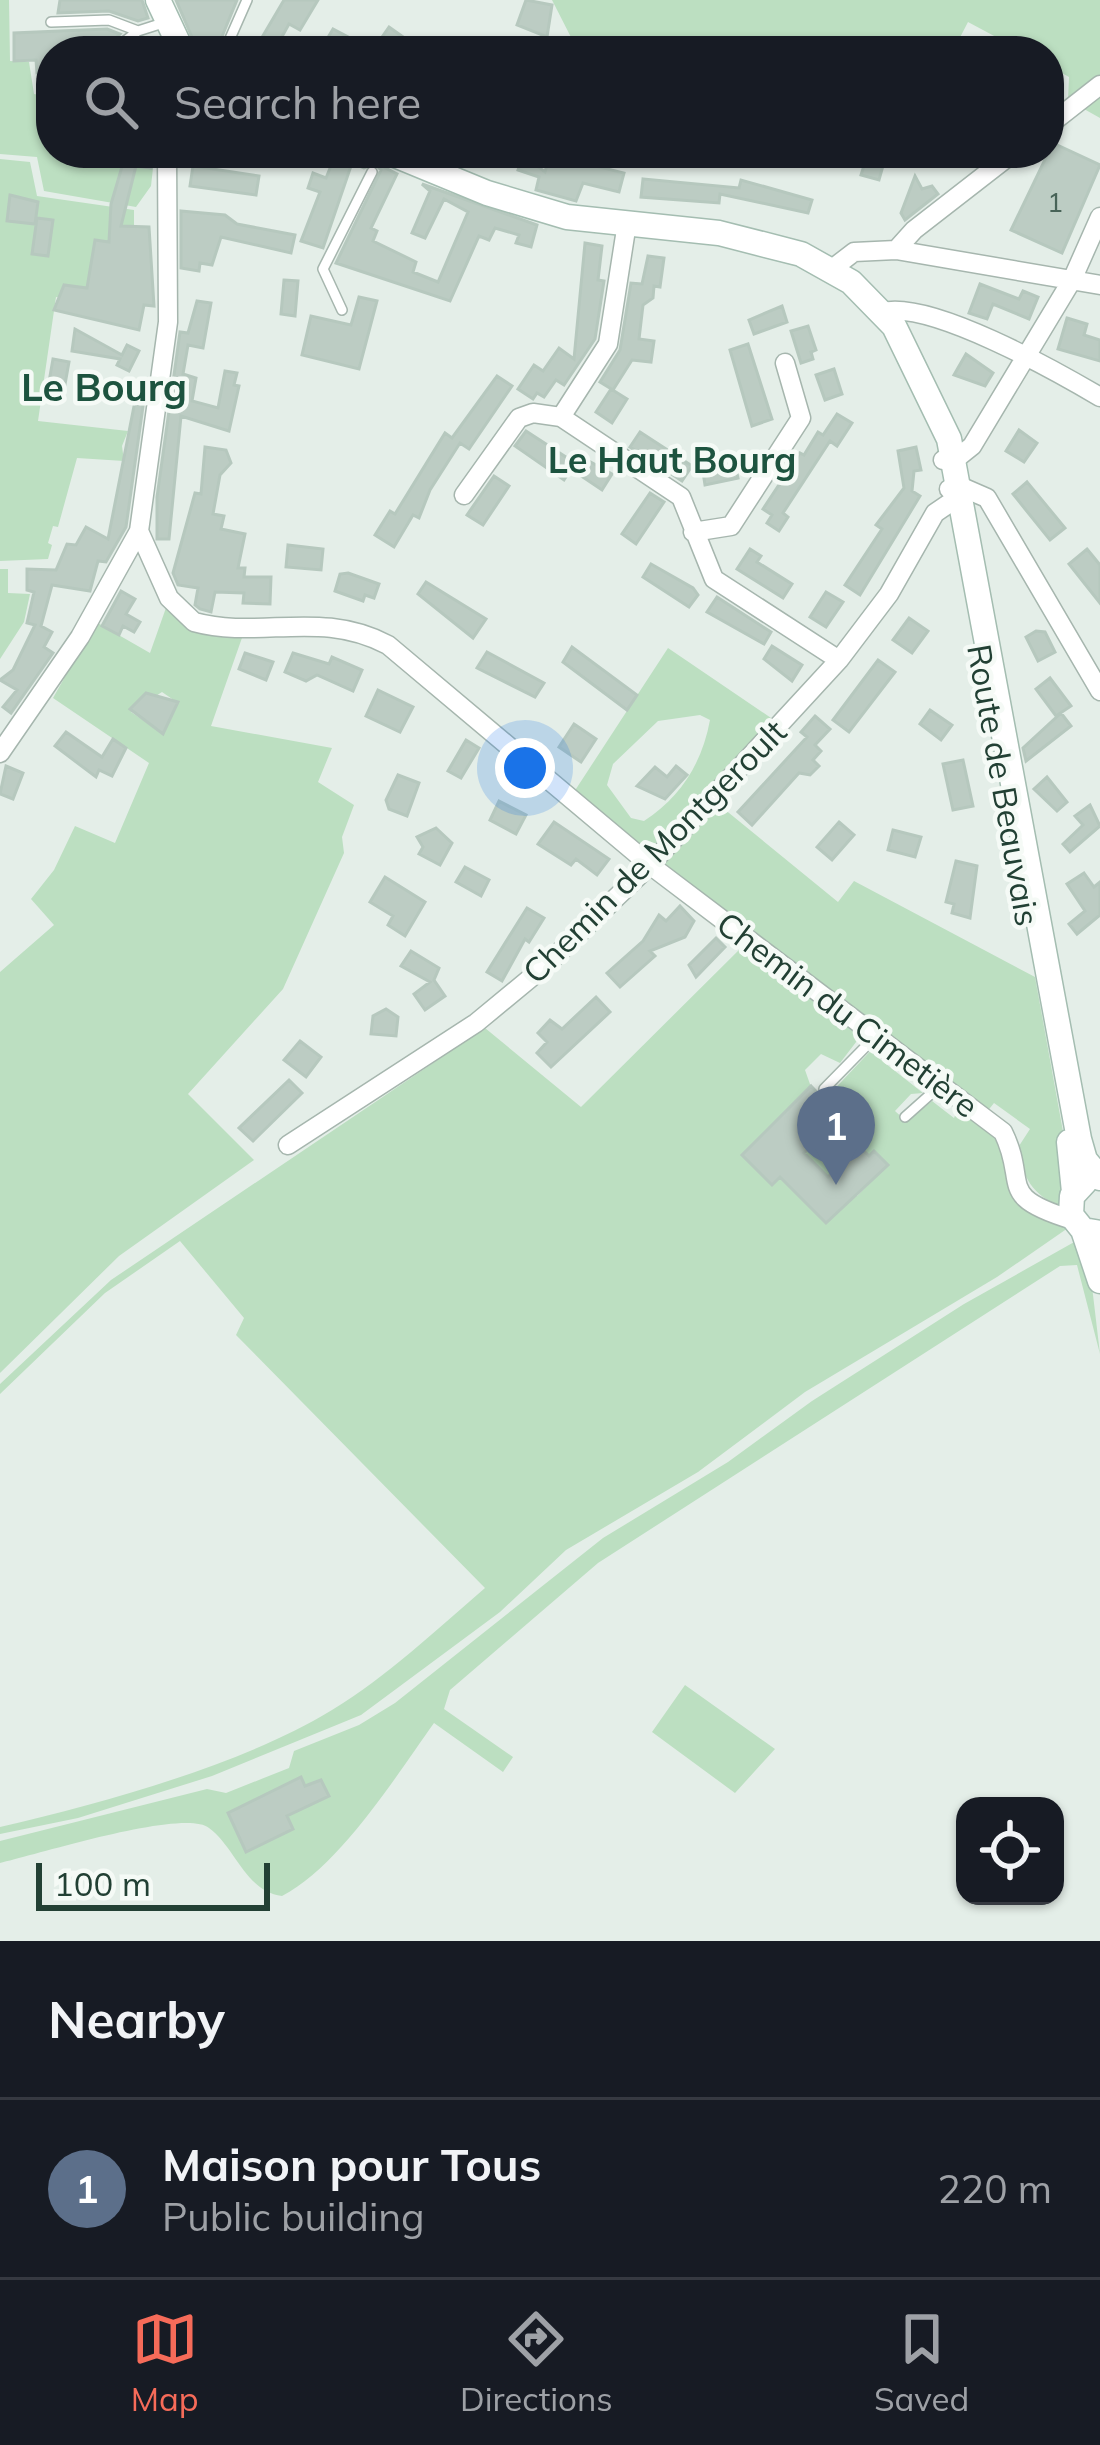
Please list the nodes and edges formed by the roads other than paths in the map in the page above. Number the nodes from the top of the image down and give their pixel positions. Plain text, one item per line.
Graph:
1 (247, 0) edge
2 (163, 11) edge
3 (51, 22) dead end
4 (138, 32) junction
5 (133, 36) edge
6 (231, 36) edge
7 (1100, 86) edge
8 (1064, 114) edge
9 (167, 168) edge
10 (376, 168) edge
11 (409, 168) edge
12 (995, 168) edge
13 (1100, 217) edge
14 (627, 223) junction
15 (896, 250) junction
16 (832, 268) junction
17 (1072, 280) junction
18 (1100, 285) edge
19 (342, 310) dead end
20 (883, 312) junction
21 (1028, 355) junction
22 (785, 363) dead end
23 (1100, 397) edge
24 (561, 416) junction
25 (948, 459) junction
26 (954, 493) junction
27 (464, 495) dead end
28 (139, 531) junction
29 (693, 532) junction
30 (839, 660) junction
31 (1100, 691) edge
32 (0, 753) edge
33 (650, 865) junction
34 (878, 1034) junction
35 (942, 1084) junction
36 (824, 1089) dead end
37 (905, 1118) dead end
38 (287, 1145) dead end
39 (1100, 1179) edge
40 (1074, 1192) junction
41 (1086, 1228) edge
42 (1100, 1281) edge

1 - 6 lane
2 - 4 lane
3 - 4 lane
4 - 5 lane
7 - 8 street
9 - 28 street
10 - 19 lane
11 - 14 main road, Route de Beauvais
12 - 15 street
13 - 17 street
14 - 16 main road, Route de Beauvais
14 - 24 street
15 - 16 street
15 - 17 street
16 - 20 main road, Route de Beauvais
17 - 18 street
17 - 21 street
20 - 21 street
20 - 25 main road, Route de Beauvais
21 - 23 street
21 - 25 street
22 - 29 street
24 - 27 street
24 - 29 street
25 - 26 main road, Route de Beauvais
26 - 30 street, Chemin de Montgeroult
26 - 31 street
26 - 39 main road, Route de Beauvais
26 - 40 main road, Route de Beauvais
28 - 32 street
28 - 33 street, Chemin du Cimetière
29 - 30 street
30 - 33 street, Chemin de Montgeroult
33 - 34 street, Chemin du Cimetière
33 - 38 street, Chemin de Montgeroult
34 - 35 street, Chemin du Cimetière
34 - 36 lane
35 - 37 lane
35 - 41 street, Chemin du Cimetière
39 - 40 main road
40 - 41 main road, Route de Beauvais
41 - 42 main road

